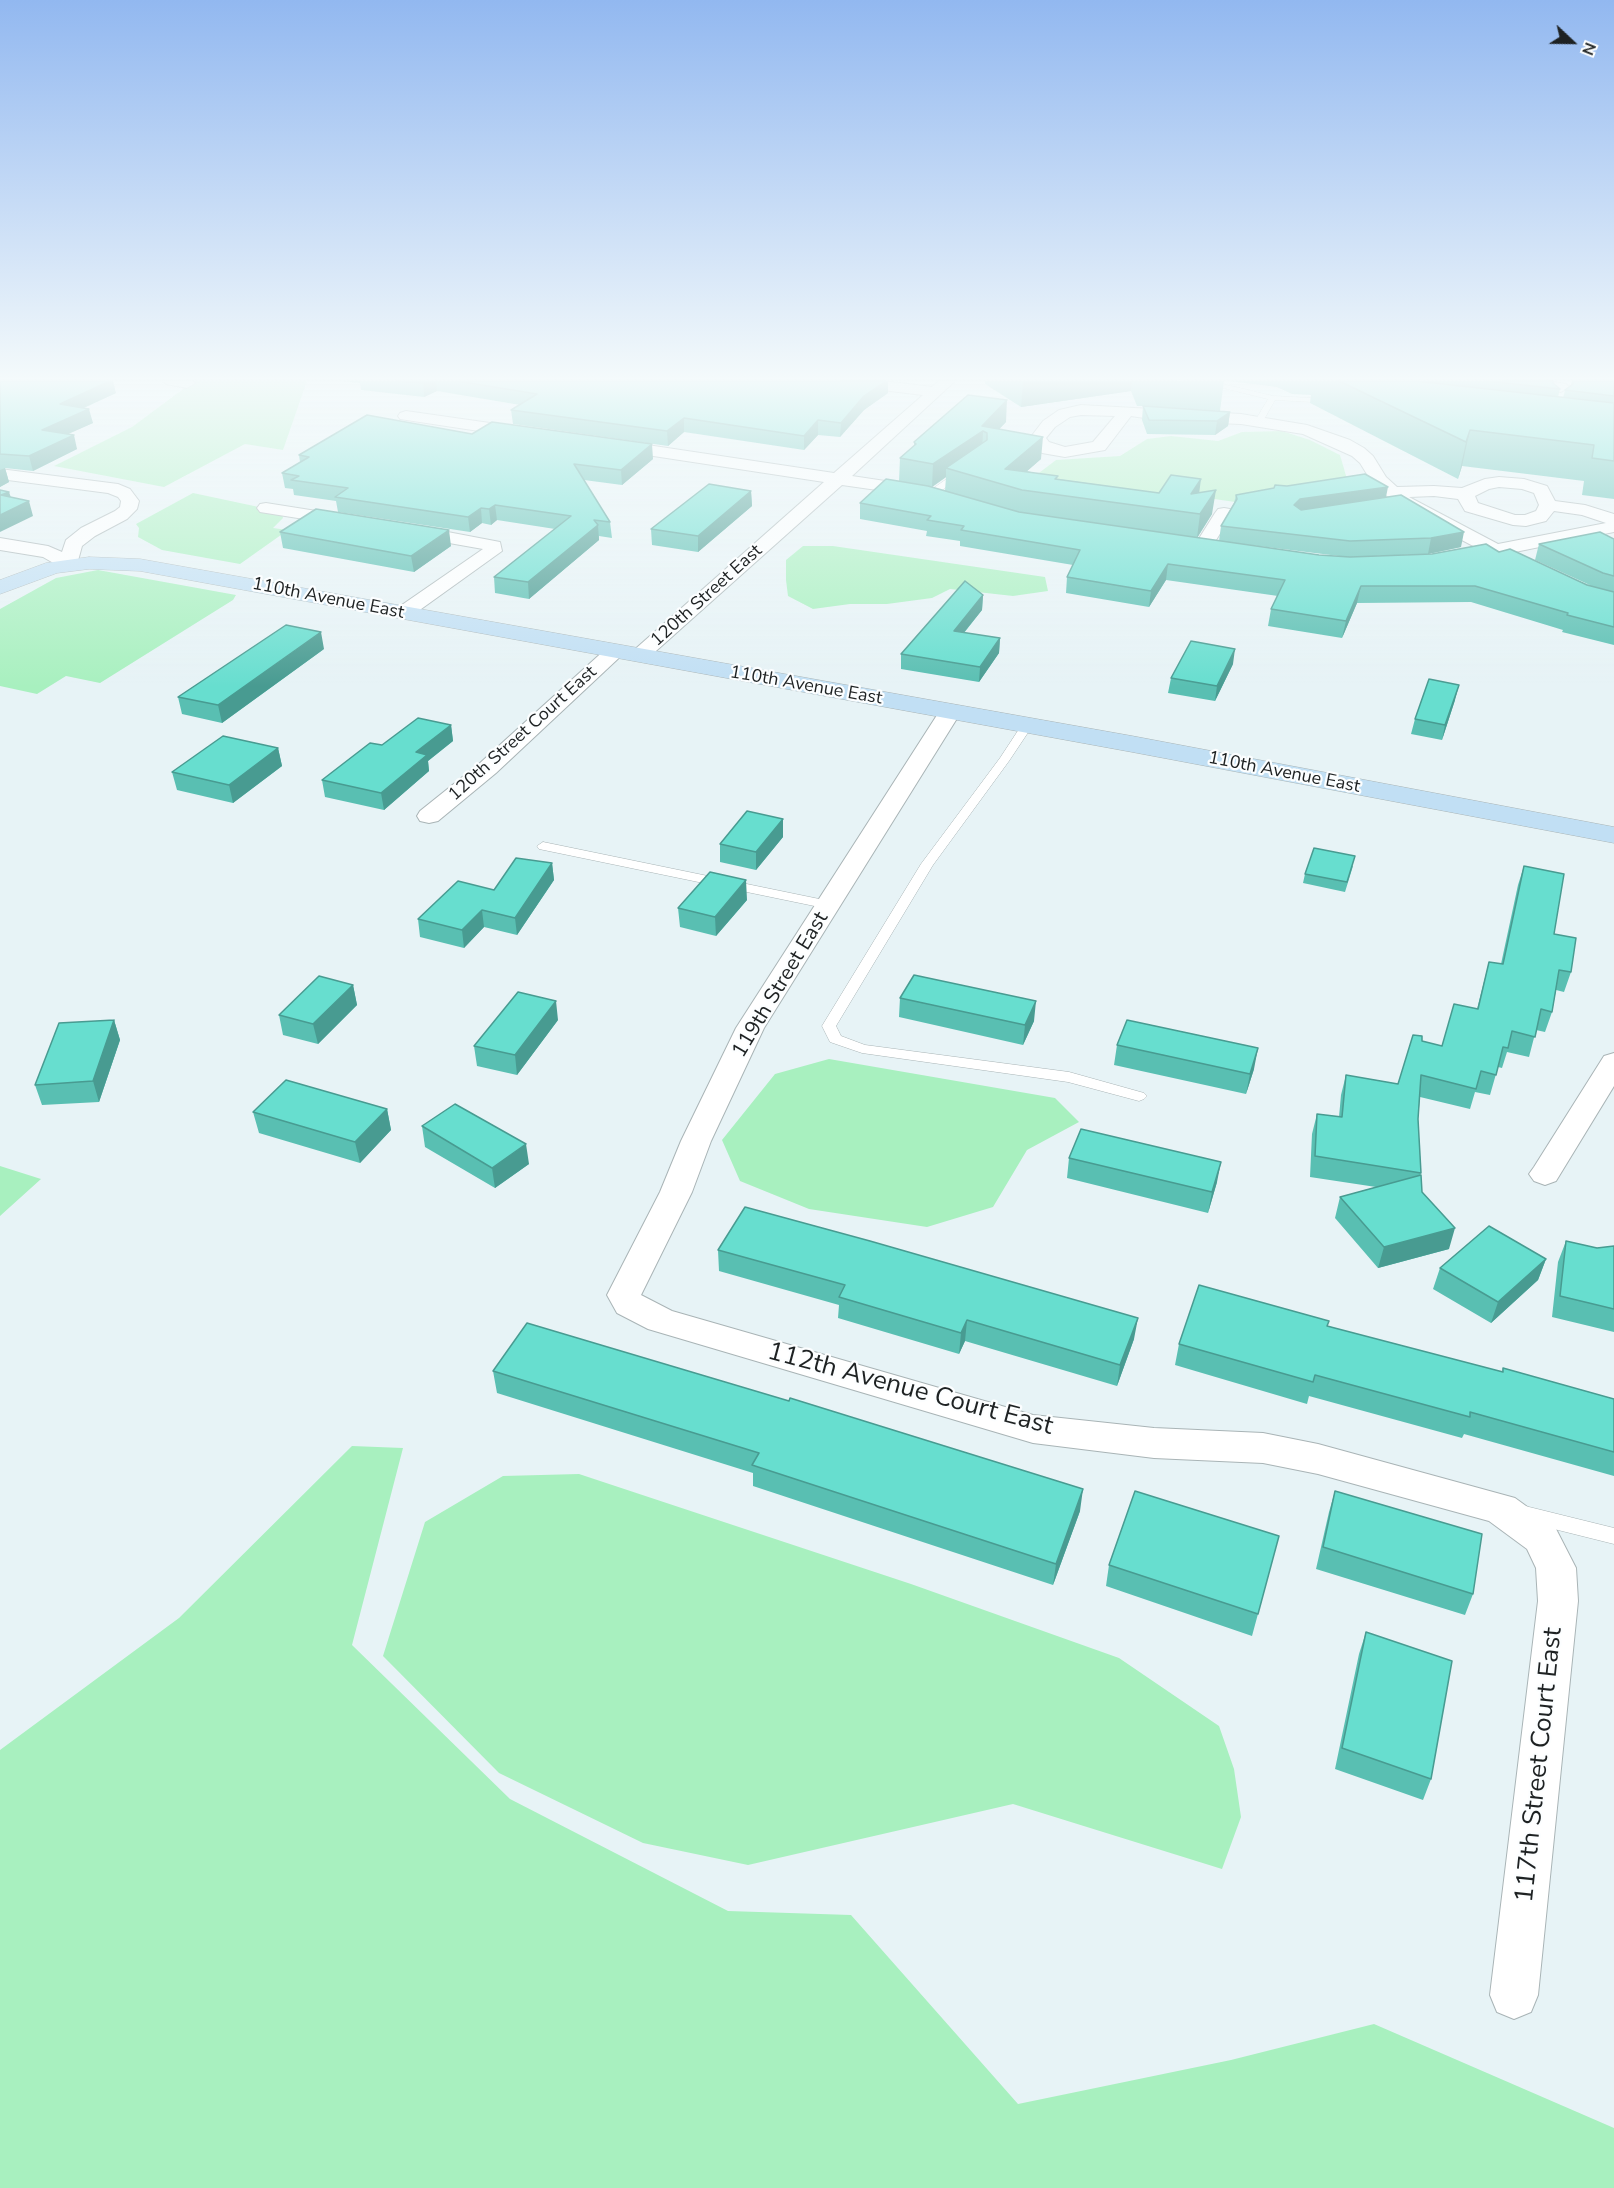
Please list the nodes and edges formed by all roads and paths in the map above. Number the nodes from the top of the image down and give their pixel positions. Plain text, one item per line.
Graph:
1 (73, 483) edge
2 (833, 483) edge
3 (868, 483) edge
4 (946, 483) edge
5 (1382, 483) edge
6 (1491, 483) edge
7 (1513, 483) edge
8 (931, 494) junction
9 (1465, 494) junction
10 (1398, 500) junction
11 (952, 501) edge
12 (1548, 506) junction
13 (266, 508) dead end
14 (1224, 513) dead end
15 (1614, 520) edge
16 (369, 524) edge
17 (1614, 527) edge
18 (392, 528) edge
19 (0, 544) edge
20 (1180, 545) edge
21 (1202, 548) junction
22 (1494, 550) junction
23 (1226, 552) edge
24 (1437, 560) edge
25 (69, 564) junction
26 (1526, 565) edge
27 (0, 588) edge
28 (403, 613) junction
29 (615, 651) junction
30 (640, 655) junction
31 (950, 712) junction
32 (1027, 725) junction
33 (429, 816) dead end
34 (1614, 835) edge
35 (543, 846) dead end
36 (829, 905) junction
37 (1614, 1062) edge
38 (1139, 1096) dead end
39 (1545, 1174) dead end
40 (629, 1304) joint
41 (1501, 1509) junction
42 (1614, 1536) edge
43 (1541, 1538) joint
44 (1514, 1995) dead end

1 - 25 street
2 - 30 street, 120th Street East
3 - 8 street
4 - 8 lane
5 - 10 street
6 - 9 street
7 - 12 street
8 - 11 street
9 - 10 street
9 - 12 street
10 - 22 street
12 - 15 street
13 - 16 street
14 - 21 street
17 - 22 street
18 - 28 street
19 - 25 street, 110th Avenue East
20 - 21 street
21 - 23 street
22 - 24 street
22 - 26 street
25 - 27 street
25 - 28 street, 110th Avenue East
28 - 29 street, 110th Avenue East
29 - 30 street, 110th Avenue East
29 - 33 street, 120th Street Court East
30 - 31 street, 110th Avenue East
31 - 32 street, 110th Avenue East
31 - 36 street, 119th Street East
32 - 34 street, 110th Avenue East
32 - 38 lane
35 - 36 lane
36 - 40 street, 119th Street East
37 - 39 street
40 - 41 street, 112th Avenue Court East
41 - 42 lane
41 - 43 street, 112th Avenue Court East
43 - 44 street, 117th Street Court East

